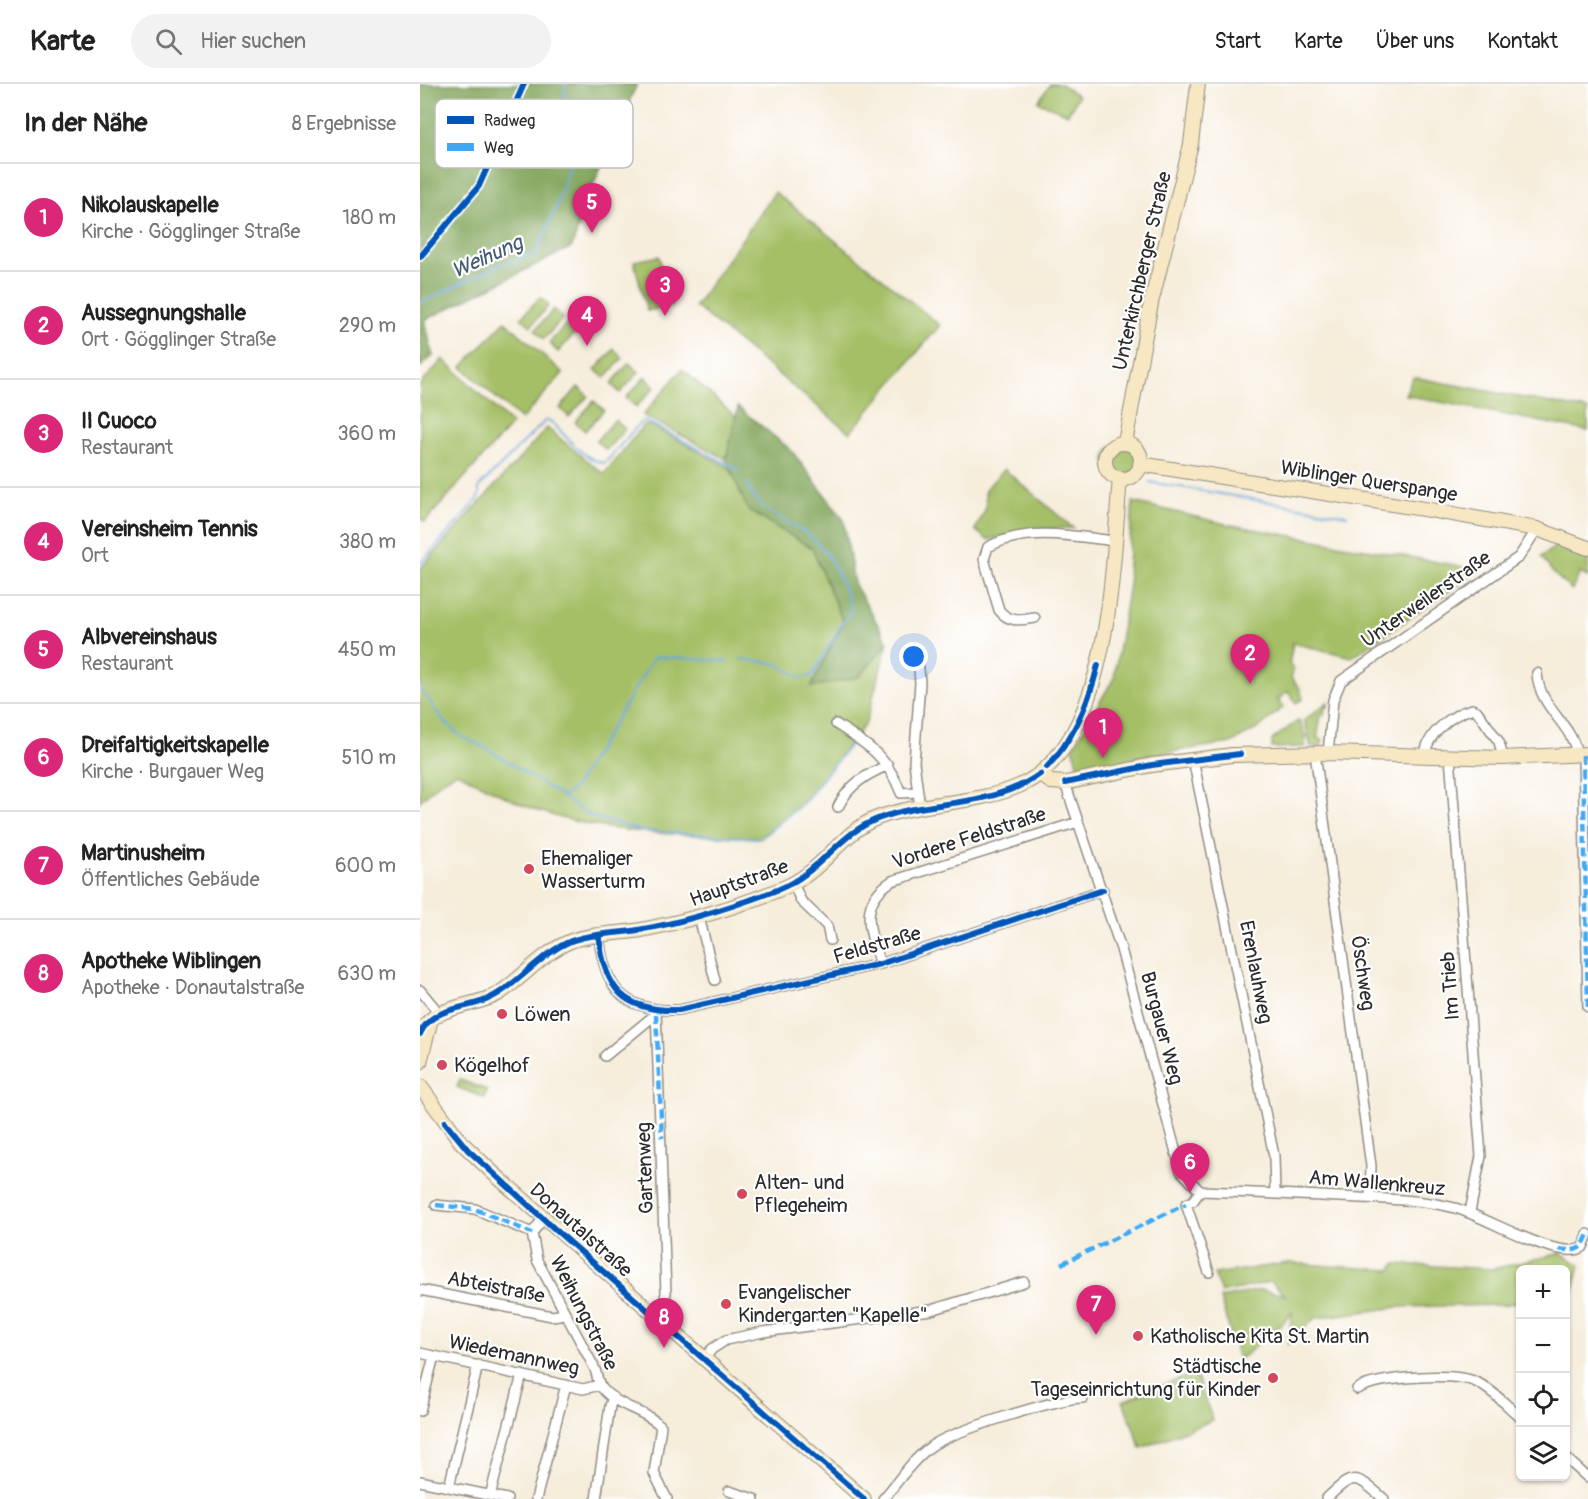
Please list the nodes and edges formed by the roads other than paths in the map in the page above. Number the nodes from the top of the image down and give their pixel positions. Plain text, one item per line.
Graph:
1 (1198, 84) edge
2 (1125, 443) junction
3 (1140, 464) junction
4 (1120, 478) junction
5 (1537, 529) junction
6 (1114, 541) junction
7 (1588, 548) edge
8 (1035, 618) dead end
9 (918, 655) dead end
10 (1537, 673) dead end
11 (1334, 696) joint
12 (836, 724) dead end
13 (1322, 753) junction
14 (1583, 755) edge
15 (1425, 756) junction
16 (1450, 757) junction
17 (1503, 758) junction
18 (1193, 759) junction
19 (888, 765) junction
20 (1044, 771) junction
21 (1065, 783) junction
22 (917, 792) junction
23 (838, 807) dead end
24 (920, 808) junction
25 (1078, 822) junction
26 (793, 883) junction
27 (1103, 890) junction
28 (699, 917) junction
29 (598, 936) junction
30 (830, 940) dead end
31 (880, 964) junction
32 (716, 980) dead end
33 (420, 990) edge
34 (1588, 1007) edge
35 (656, 1012) junction
36 (435, 1017) junction
37 (420, 1034) edge
38 (605, 1056) dead end
39 (420, 1062) edge
40 (421, 1097) edge
41 (1200, 1191) junction
42 (1275, 1193) junction
43 (1370, 1198) junction
44 (436, 1205) dead end
45 (1470, 1212) junction
46 (543, 1219) junction
47 (532, 1233) junction
48 (1588, 1234) edge
49 (1583, 1249) edge
50 (1209, 1272) dead end
51 (1024, 1282) dead end
52 (420, 1290) edge
53 (565, 1314) junction
54 (655, 1318) junction
55 (420, 1353) edge
56 (434, 1356) junction
57 (704, 1359) junction
58 (478, 1365) junction
59 (522, 1375) junction
60 (566, 1385) junction
61 (600, 1385) junction
62 (1357, 1389) dead end
63 (614, 1397) junction
64 (1083, 1398) dead end
65 (1516, 1410) edge
66 (420, 1411) edge
67 (1570, 1462) edge
68 (1588, 1478) edge
69 (420, 1481) edge
70 (449, 1487) junction
71 (729, 1491) dead end
72 (490, 1496) junction
73 (507, 1499) edge
74 (536, 1499) edge
75 (596, 1499) edge
76 (667, 1499) edge
77 (753, 1499) edge
78 (864, 1499) edge
79 (883, 1499) edge
80 (1326, 1499) edge
81 (1384, 1499) edge

1 - 2 main road, Unterkirchberger Straße
2 - 3 main road
2 - 4 main road
3 - 4 main road
3 - 5 main road, Wiblinger Querspange
4 - 6 main road
5 - 7 main road, Wiblinger Querspange
5 - 11 street, Unterweilerstraße
6 - 8 street
6 - 20 main road
9 - 22 street
10 - 14 street
11 - 13 street, Öschweg
12 - 19 street
13 - 15 main road
13 - 18 main road
13 - 43 street, Öschweg
14 - 17 main road
14 - 34 street
15 - 16 main road
15 - 17 street
16 - 17 main road
16 - 45 street, Im Trieb
18 - 21 main road
18 - 42 street, Erenlauhweg
19 - 22 street
19 - 23 street
20 - 21 main road
20 - 24 main road, Hauptstraße
21 - 25 street, Burgauer Weg
22 - 24 street
24 - 26 main road, Hauptstraße
25 - 27 street, Burgauer Weg
25 - 31 street, Vordere Feldstraße
26 - 28 main road, Hauptstraße
26 - 30 street, Hauptstraße
27 - 31 street, Feldstraße
27 - 41 street, Burgauer Weg
28 - 29 main road, Hauptstraße
28 - 32 street, Hauptstraße
29 - 35 street, Feldstraße
29 - 36 main road, Hauptstraße
31 - 35 street, Feldstraße
33 - 36 street
35 - 38 street
35 - 54 street, Gartenweg
36 - 37 main road
36 - 39 main road
40 - 46 main road, Donautalstraße
41 - 42 street, Am Wallenkreuz
41 - 50 street
42 - 43 street, Am Wallenkreuz
43 - 45 street, Am Wallenkreuz
44 - 47 street
45 - 49 street, Am Wallenkreuz
46 - 47 street
46 - 54 main road, Donautalstraße
47 - 53 street, Weihungstraße
48 - 49 street
51 - 57 street
52 - 53 street, Abteistraße
53 - 61 street, Weihungstraße
54 - 57 main road, Donautalstraße
55 - 56 street, Wiedemannweg
56 - 58 street, Wiedemannweg
56 - 66 street
57 - 78 main road, Donautalstraße
58 - 59 street, Wiedemannweg
58 - 70 street
59 - 60 street, Wiedemannweg
59 - 72 street
60 - 61 street, Wiedemannweg
60 - 74 street
61 - 63 street, Weihungstraße
62 - 65 street
63 - 75 street
63 - 76 street, Weihungstraße
64 - 79 street
67 - 68 street
69 - 70 street
70 - 72 street
71 - 77 street
72 - 73 street
80 - 81 street

